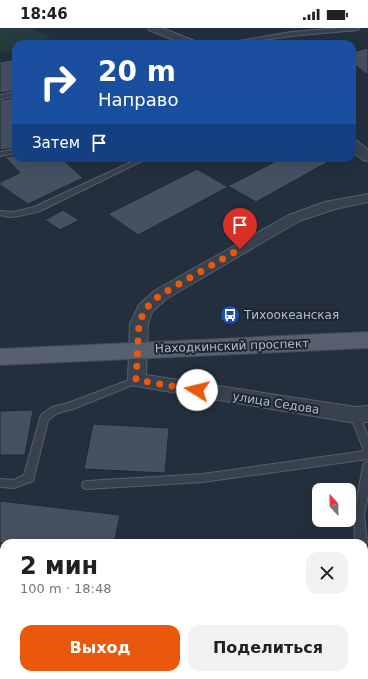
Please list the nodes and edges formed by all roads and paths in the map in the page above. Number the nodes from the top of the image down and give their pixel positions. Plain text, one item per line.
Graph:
1 (153, 28) edge
2 (357, 28) edge
3 (183, 40) edge
4 (251, 40) edge
5 (12, 95) edge
6 (0, 97) edge
7 (356, 147) edge
8 (12, 152) edge
9 (0, 154) edge
10 (368, 157) edge
11 (137, 162) edge
12 (368, 198) edge
13 (0, 213) edge
14 (368, 340) edge
15 (138, 350) junction
16 (0, 357) edge
17 (136, 380) junction
18 (361, 415) edge
19 (368, 450) edge
20 (368, 455) edge
21 (368, 466) edge
22 (0, 483) edge
23 (87, 485) dead end
24 (361, 539) edge

1 - 3 street
2 - 4 lane
5 - 6 lane
7 - 10 street
8 - 9 lane
11 - 13 lane
12 - 15 street
14 - 15 main road, Находкинский проспект
15 - 16 main road, Находкинский проспект
15 - 17 street
17 - 18 street, улица Седова
17 - 22 lane
18 - 19 lane
20 - 23 lane
21 - 24 lane

